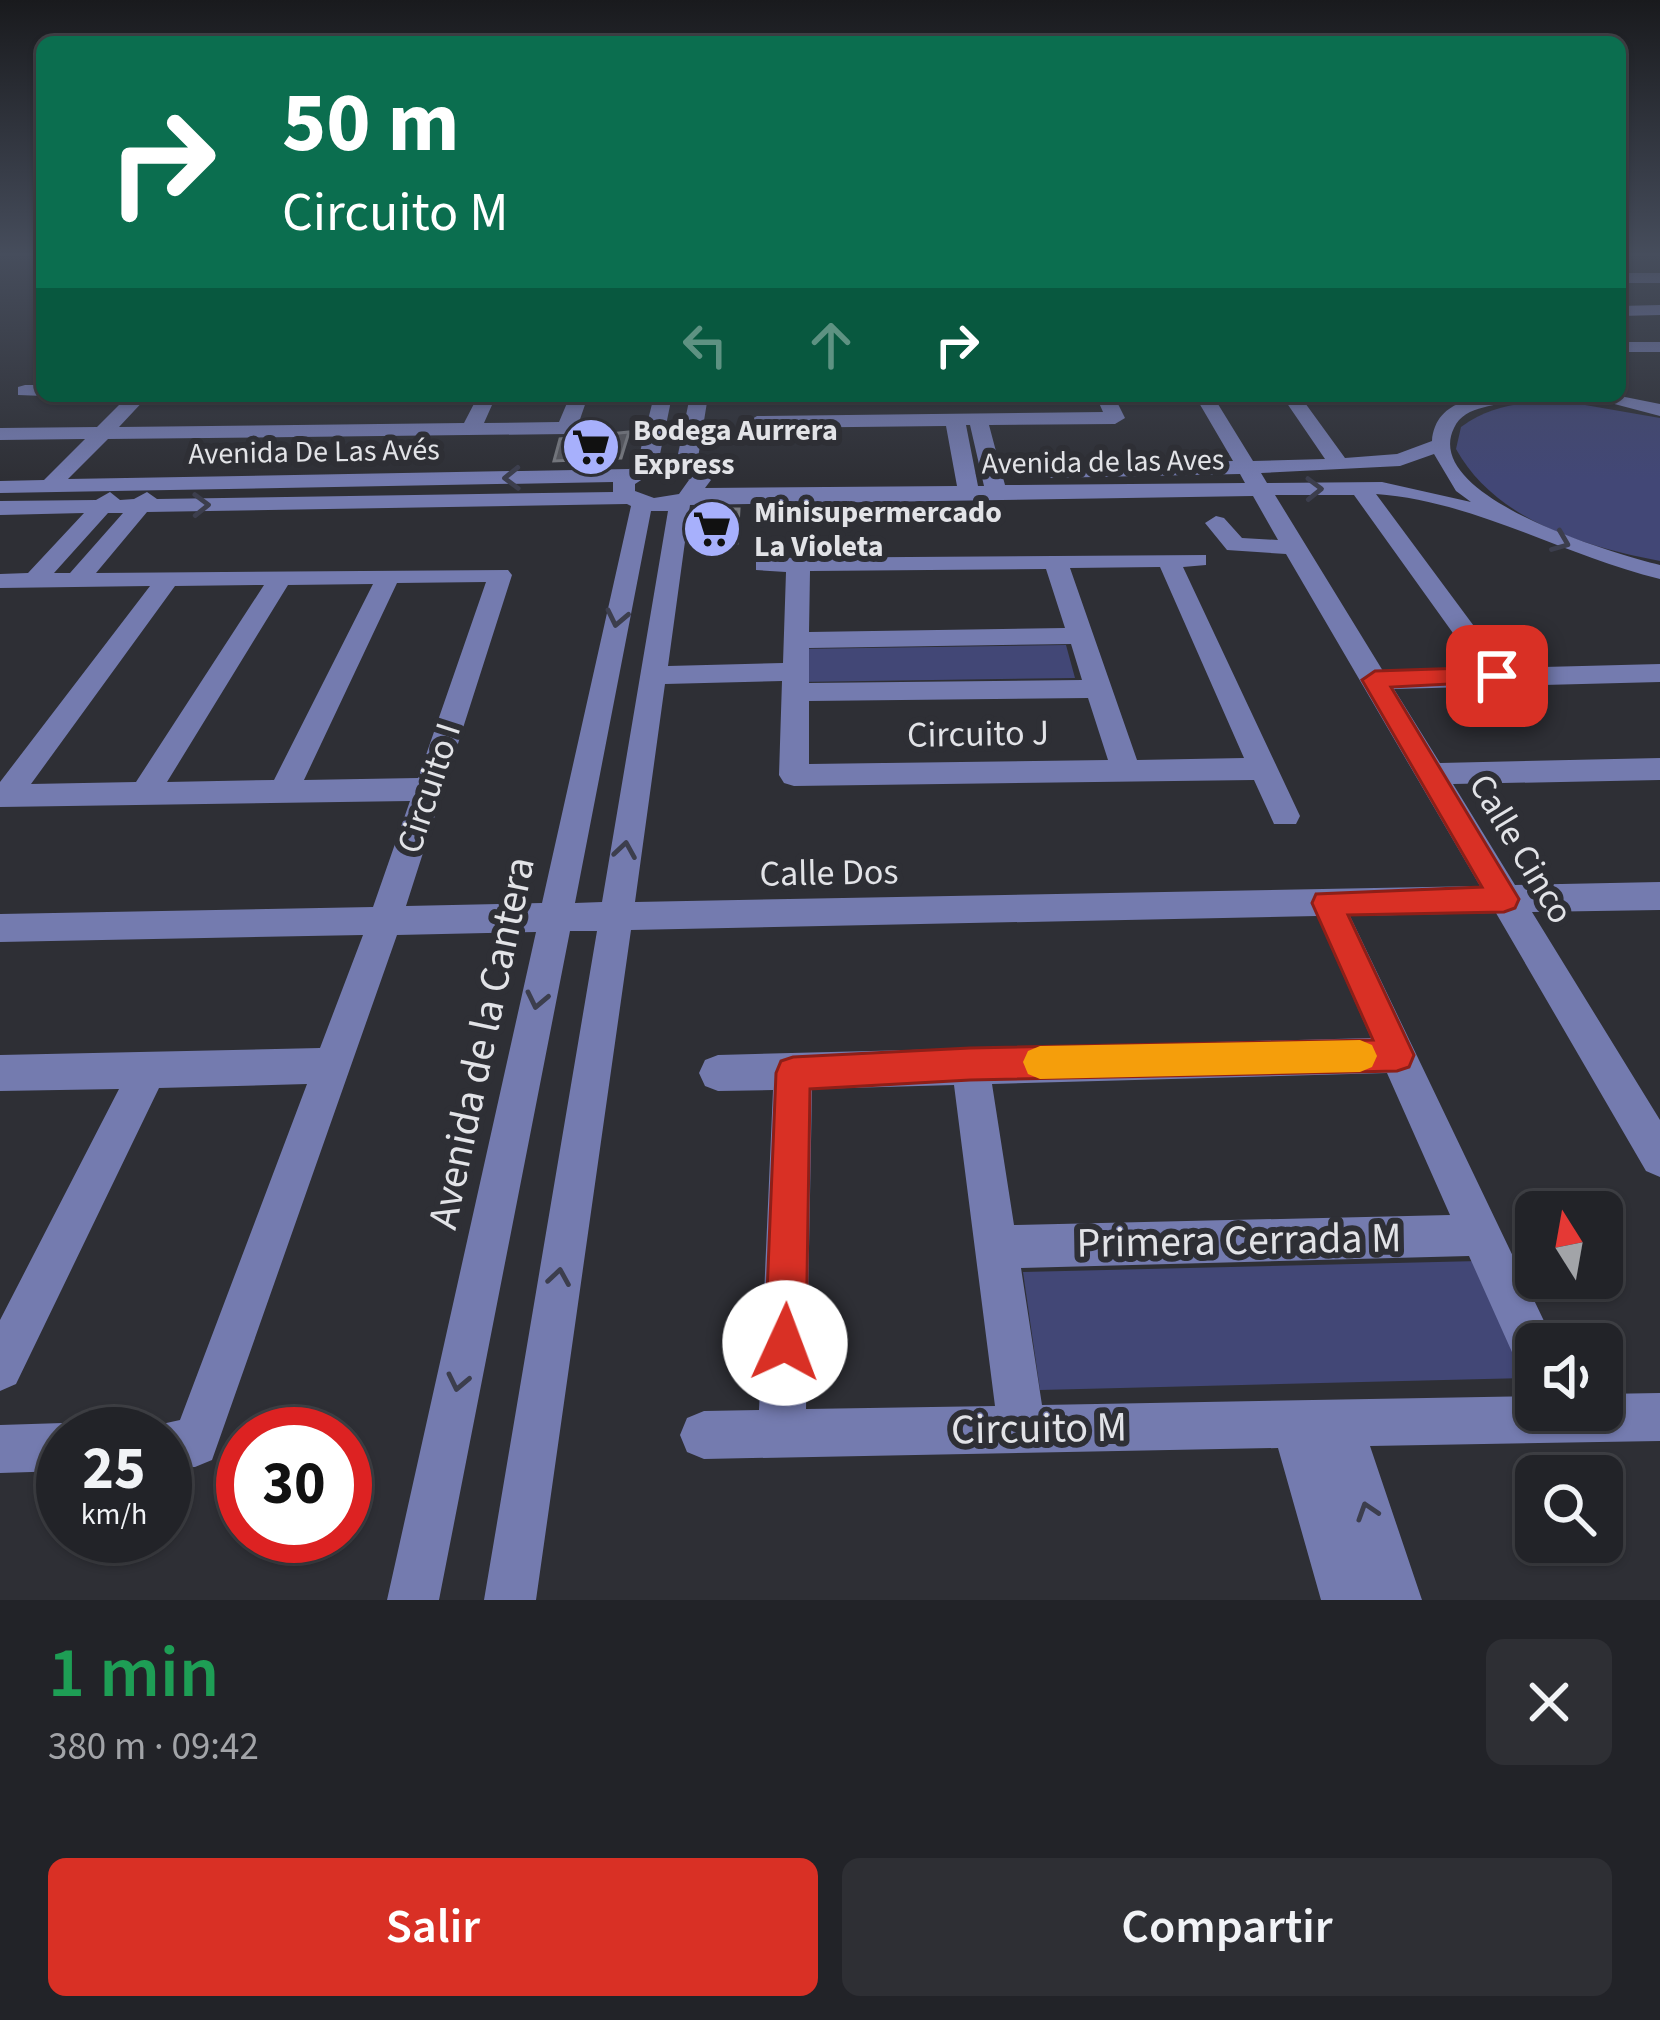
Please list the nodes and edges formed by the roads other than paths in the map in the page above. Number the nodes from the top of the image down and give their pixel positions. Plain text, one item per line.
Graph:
1 (1626, 347) edge
2 (1660, 347) edge
3 (133, 402) edge
4 (484, 402) edge
5 (577, 402) edge
6 (661, 402) edge
7 (698, 402) edge
8 (796, 402) edge
9 (1017, 402) edge
10 (1108, 402) edge
11 (1208, 402) edge
12 (1295, 402) edge
13 (1480, 402) edge
14 (1622, 402) edge
15 (1660, 410) edge
16 (978, 419) junction
17 (1022, 419) junction
18 (955, 420) junction
19 (757, 422) dead end
20 (795, 422) junction
21 (471, 429) junction
22 (102, 433) junction
23 (0, 434) edge
24 (1440, 445) junction
25 (1339, 465) junction
26 (1254, 478) junction
27 (967, 483) junction
28 (993, 483) junction
29 (159, 484) junction
30 (689, 484) junction
31 (122, 485) junction
32 (50, 486) junction
33 (637, 486) junction
34 (0, 487) edge
35 (1360, 488) junction
36 (140, 506) junction
37 (102, 507) junction
38 (0, 508) edge
39 (1509, 518) junction
40 (1216, 524) dead end
41 (1292, 547) junction
42 (1168, 560) junction
43 (1198, 560) dead end
44 (1056, 562) junction
45 (798, 564) junction
46 (764, 565) dead end
47 (1658, 572) edge
48 (389, 576) junction
49 (280, 578) junction
50 (168, 579) junction
51 (35, 580) junction
52 (76, 580) junction
53 (0, 581) edge
54 (1081, 636) junction
55 (796, 664) junction
56 (654, 665) junction
57 (1660, 673) edge
58 (1497, 676) junction
59 (1375, 680) junction
60 (1097, 689) junction
61 (1660, 769) edge
62 (1266, 770) junction
63 (1126, 771) junction
64 (1431, 774) junction
65 (429, 789) junction
66 (284, 791) junction
67 (144, 794) junction
68 (3, 796) edge
69 (1285, 816) dead end
70 (1660, 896) edge
71 (1504, 899) junction
72 (1327, 903) junction
73 (614, 916) junction
74 (554, 917) junction
75 (385, 921) junction
76 (0, 928) edge
77 (1397, 1055) junction
78 (970, 1064) junction
79 (334, 1066) junction
80 (148, 1070) junction
81 (0, 1073) edge
82 (718, 1073) dead end
83 (793, 1073) junction
84 (1660, 1157) edge
85 (1481, 1235) junction
86 (997, 1247) junction
87 (1522, 1323) edge
88 (0, 1368) edge
89 (1515, 1416) edge
90 (1623, 1416) edge
91 (1660, 1417) edge
92 (1317, 1424) junction
93 (1022, 1429) junction
94 (782, 1433) junction
95 (704, 1436) dead end
96 (192, 1443) edge
97 (36, 1448) edge
98 (0, 1449) edge
99 (412, 1600) edge
100 (509, 1600) edge
101 (1347, 1600) edge
102 (1396, 1600) edge

1 - 2 street
3 - 22 street
4 - 21 street
5 - 21 street
6 - 33 street, Avenida de la Cantera
7 - 30 street
8 - 20 street
9 - 17 street
10 - 17 street
11 - 26 street, Calle Cinco
12 - 25 street
13 - 24 street
14 - 15 street
16 - 17 street
16 - 18 street
16 - 28 street
18 - 20 street
18 - 27 street
19 - 20 street
21 - 22 street
22 - 23 street
22 - 32 street
24 - 25 street, Avenida de las Aves
24 - 39 street
25 - 26 street, Avenida de las Aves
26 - 28 street, Avenida de las Aves
26 -> 35 street, Avenida de las Aves
26 - 41 street, Calle Cinco
27 - 28 street, Avenida de las Aves
27 - 30 street, Avenida de las Aves
29 - 31 street, Avenida De Las Avés
33 -> 29 street, Avenida De Las Avés
29 - 36 street
30 - 33 street
30 - 33 street
30 - 56 street
31 - 32 street, Avenida De Las Avés
31 - 37 street
32 - 34 street, Avenida De Las Avés
36 -> 33 street, Avenida De Las Avés
33 -> 74 street, Avenida de la Cantera
35 - 39 street, Avenida de las Aves
35 - 58 street
36 - 37 street, Avenida De Las Avés
36 - 52 street
37 - 38 street, Avenida De Las Avés
37 - 51 street
39 -> 47 street
40 - 41 street
41 - 59 street, Calle Cinco
42 - 43 street
42 - 44 street
42 - 62 street
44 - 45 street
44 - 54 street
45 - 46 street
45 - 55 street, Circuito J
48 - 49 street, Circuito I
48 - 65 street, Circuito I
48 - 66 street
49 - 50 street, Circuito I
49 - 67 street
50 - 52 street, Circuito I
50 - 68 street
51 - 52 street, Circuito I
51 - 53 street, Circuito I
54 - 55 street
54 - 60 street
55 - 56 street
55 - 60 street
55 - 63 street, Circuito J
73 -> 56 street
57 - 58 street
58 - 59 street
59 - 64 street, Calle Cinco
60 - 63 street
61 - 64 street
62 - 63 street, Circuito J
62 - 69 street
64 - 71 street, Calle Cinco
65 - 66 street
65 - 75 street, Circuito I
66 - 67 street
67 - 68 street
70 - 71 street, Calle Dos
71 - 72 street, Calle Dos
71 - 84 street, Calle Cinco
72 - 73 street, Calle Dos
72 - 77 street
73 - 74 street, Calle Dos
100 -> 73 street
74 - 75 street, Calle Dos
74 -> 99 street, Avenida de la Cantera
75 - 76 street, Calle Dos
75 - 79 street, Circuito I
77 - 78 street
77 - 85 street
78 - 83 street
78 - 86 street
79 - 80 street
79 - 96 street, Circuito I
80 - 81 street
80 - 88 street
82 - 83 street
83 - 94 street
85 - 86 street, Primera Cerrada M
85 - 87 street
86 - 93 street
89 - 92 street, Circuito M
90 - 91 street, Circuito M
92 - 93 street, Circuito M
92 - 101 street
102 -> 92 street
93 - 94 street, Circuito M
94 - 95 street, Circuito M
97 - 98 street

